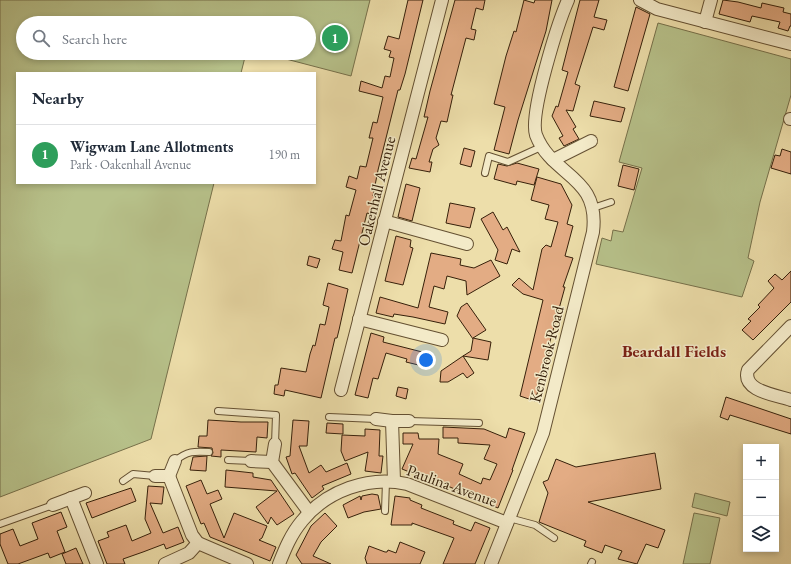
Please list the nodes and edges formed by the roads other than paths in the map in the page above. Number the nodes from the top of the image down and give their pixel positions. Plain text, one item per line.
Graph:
1 (442, 0) edge
2 (568, 0) edge
3 (640, 0) edge
4 (711, 0) edge
5 (705, 22) junction
6 (791, 44) edge
7 (591, 141) dead end
8 (541, 147) junction
9 (553, 160) junction
10 (485, 173) dead end
11 (611, 202) dead end
12 (593, 208) junction
13 (384, 221) junction
14 (467, 244) dead end
15 (359, 319) junction
16 (791, 326) edge
17 (442, 340) dead end
18 (341, 390) dead end
19 (791, 400) edge
20 (218, 412) dead end
21 (329, 417) dead end
22 (376, 419) joint
23 (409, 420) joint
24 (392, 422) junction
25 (480, 423) dead end
26 (275, 444) joint
27 (209, 452) dead end
28 (228, 460) dead end
29 (175, 461) joint
30 (252, 461) joint
31 (272, 462) junction
32 (155, 476) joint
33 (169, 476) junction
34 (123, 481) dead end
35 (390, 481) junction
36 (85, 492) dead end
37 (71, 498) junction
38 (53, 505) joint
39 (309, 512) junction
40 (386, 512) dead end
41 (508, 520) junction
42 (0, 524) edge
43 (554, 538) dead end
44 (198, 543) junction
45 (97, 564) edge
46 (165, 564) edge
47 (247, 564) edge
48 (279, 564) edge
49 (491, 564) edge

1 - 13 street, Oakenhall Avenue
2 - 8 street, Kenbrook Road
3 - 5 street
4 - 5 street
5 - 6 street
7 - 9 street
8 - 9 street, Kenbrook Road
8 - 10 lane
9 - 12 street, Kenbrook Road
11 - 12 lane
12 - 41 street, Kenbrook Road
13 - 14 street
13 - 15 street, Oakenhall Avenue
15 - 17 street
15 - 18 street, Oakenhall Avenue
16 - 19 street
20 - 26 lane
21 - 22 lane
22 - 24 street
23 - 24 street
23 - 25 lane
24 - 35 street
26 - 31 street
27 - 29 lane
28 - 30 lane
29 - 33 street
30 - 31 street
31 - 39 street
32 - 33 street
32 - 34 lane
33 - 44 street
35 - 39 street, Paulina Avenue
35 - 40 lane
35 - 41 street, Paulina Avenue
36 - 37 street
37 - 38 street
37 - 45 street
38 - 42 lane
39 - 48 street, Paulina Avenue
41 - 43 lane
41 - 49 street, Kenbrook Road
44 - 46 street
44 - 47 street

